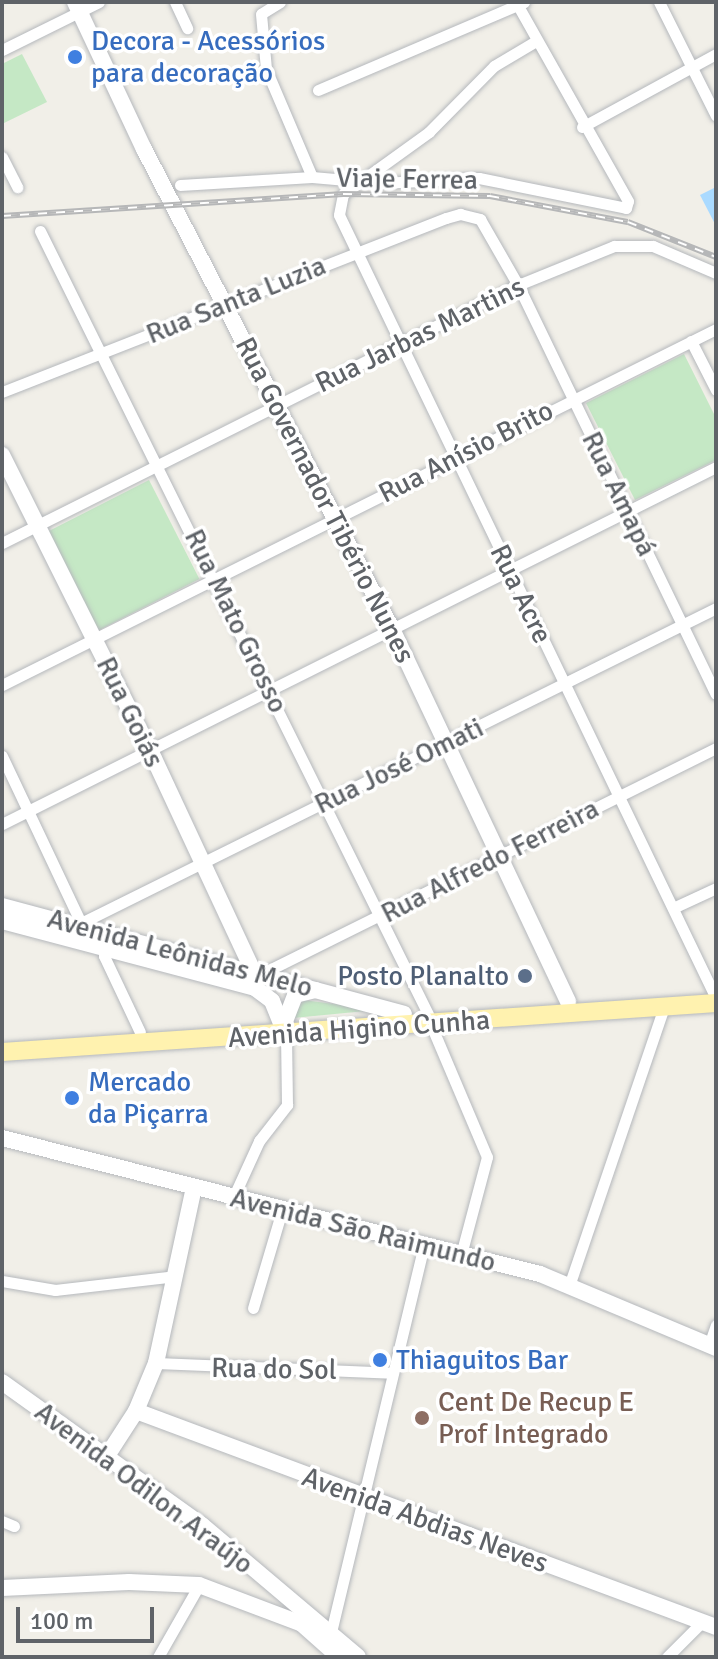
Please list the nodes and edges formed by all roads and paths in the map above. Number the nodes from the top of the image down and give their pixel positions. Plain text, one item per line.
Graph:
1 (99, 2) edge
2 (175, 2) edge
3 (280, 2) edge
4 (659, 2) edge
5 (519, 3) edge
6 (77, 6) edge
7 (187, 28) dead end
8 (536, 41) junction
9 (2, 50) edge
10 (716, 54) edge
11 (691, 67) junction
12 (318, 90) dead end
13 (716, 116) edge
14 (582, 127) junction
15 (2, 157) edge
16 (312, 177) junction
17 (360, 181) junction
18 (180, 185) dead end
19 (17, 187) dead end
20 (471, 215) joint
21 (40, 231) dead end
22 (356, 252) junction
23 (716, 273) edge
24 (518, 285) junction
25 (226, 304) junction
26 (716, 329) edge
27 (691, 341) junction
28 (402, 345) junction
29 (101, 354) junction
30 (716, 390) edge
31 (2, 392) edge
32 (573, 398) junction
33 (278, 406) junction
34 (2, 455) edge
35 (456, 458) junction
36 (159, 465) junction
37 (716, 467) edge
38 (628, 511) junction
39 (335, 518) junction
40 (37, 526) junction
41 (2, 543) edge
42 (509, 571) junction
43 (215, 578) junction
44 (716, 608) edge
45 (684, 625) junction
46 (392, 629) junction
47 (94, 639) junction
48 (566, 684) junction
49 (2, 685) edge
50 (270, 690) junction
51 (716, 694) edge
52 (447, 743) junction
53 (716, 748) edge
54 (150, 750) junction
55 (2, 756) edge
56 (622, 795) junction
57 (326, 802) junction
58 (29, 811) junction
59 (2, 824) edge
60 (502, 856) junction
61 (203, 864) junction
62 (716, 888) edge
63 (2, 906) edge
64 (673, 908) junction
65 (379, 916) junction
66 (2, 921) edge
67 (82, 925) junction
68 (106, 942) junction
69 (258, 972) junction
70 (320, 990) junction
71 (715, 996) edge
72 (664, 1007) junction
73 (566, 1008) junction
74 (404, 1014) junction
75 (430, 1019) junction
76 (285, 1030) junction
77 (140, 1032) junction
78 (2, 1039) edge
79 (2, 1052) edge
80 (2, 1138) edge
81 (194, 1187) junction
82 (233, 1198) junction
83 (282, 1210) junction
84 (424, 1245) junction
85 (461, 1255) junction
86 (176, 1276) junction
87 (2, 1281) edge
88 (569, 1286) junction
89 (253, 1308) dead end
90 (716, 1325) edge
91 (712, 1346) edge
92 (156, 1363) junction
93 (392, 1373) junction
94 (2, 1383) edge
95 (136, 1411) junction
96 (105, 1459) junction
97 (363, 1499) junction
98 (199, 1585) junction
99 (2, 1588) edge
100 (712, 1625) edge
101 (325, 1637) junction
102 (158, 1657) edge
103 (339, 1657) edge
104 (358, 1657) edge
105 (667, 1657) edge

1 - 6 street
2 - 7 street
3 - 16 street
4 - 11 street
5 - 8 street
5 - 12 street
6 - 9 street
6 - 25 street, Rua Governador Tibério Nunes
8 - 14 street
8 - 17 street
10 - 11 street
11 - 13 street
11 - 14 street
14 - 17 street, Viaje Ferrea
15 - 19 street
16 - 17 street, Viaje Ferrea
16 - 18 street, Viaje Ferrea
17 - 22 street, Rua Acre
20 - 22 street, Rua Santa Luzia
20 - 24 street, Rua Amapá
21 - 29 street, Rua Mato Grosso
22 - 25 street, Rua Santa Luzia
22 - 28 street, Rua Acre
23 - 24 street, Rua Jarbas Martins
24 - 28 street, Rua Jarbas Martins
24 - 32 street, Rua Amapá
25 - 29 street, Rua Santa Luzia
25 - 33 street, Rua Governador Tibério Nunes
26 - 27 street, Rua Anísio Brito
27 - 30 street
27 - 32 street, Rua Anísio Brito
28 - 33 street, Rua Jarbas Martins
28 - 35 street, Rua Acre
29 - 31 street, Rua Santa Luzia
29 - 36 street, Rua Mato Grosso
32 - 35 street, Rua Anísio Brito
32 - 38 street, Rua Amapá
33 - 36 street, Rua Jarbas Martins
33 - 39 street, Rua Governador Tibério Nunes
34 - 40 street, Rua Goiás
35 - 39 street, Rua Anísio Brito
35 - 42 street, Rua Acre
36 - 40 street, Rua Jarbas Martins
36 - 43 street, Rua Mato Grosso
37 - 38 street
38 - 42 street
38 - 45 street, Rua Amapá
39 - 43 street, Rua Anísio Brito
39 - 46 street, Rua Governador Tibério Nunes
40 - 41 street, Rua Jarbas Martins
40 - 47 street, Rua Goiás
42 - 46 street
42 - 48 street, Rua Acre
43 - 47 street, Rua Anísio Brito
43 - 50 street, Rua Mato Grosso
44 - 45 street, Rua José Omati
45 - 48 street, Rua José Omati
45 - 51 street, Rua Amapá
46 - 50 street
46 - 52 street, Rua Governador Tibério Nunes
47 - 49 street, Rua Anísio Brito
47 - 54 street, Rua Goiás
48 - 52 street, Rua José Omati
48 - 56 street, Rua Acre
50 - 54 street
50 - 57 street, Rua Mato Grosso
52 - 57 street, Rua José Omati
52 - 60 street, Rua Governador Tibério Nunes
53 - 56 street, Rua Alfredo Ferreira
54 - 58 street
54 - 61 street, Rua Goiás
55 - 58 street
56 - 60 street, Rua Alfredo Ferreira
56 - 64 street, Rua Acre
57 - 61 street, Rua José Omati
57 - 65 street, Rua Mato Grosso
58 - 59 street
58 - 67 street
60 - 65 street, Rua Alfredo Ferreira
60 - 73 street, Rua Governador Tibério Nunes
61 - 67 street, Rua José Omati
61 - 69 street, Rua Goiás
62 - 64 street
63 - 67 street, Avenida Leônidas Melo
64 - 71 street, Rua Acre
65 - 69 street, Rua Alfredo Ferreira
65 - 75 street, Rua Mato Grosso
66 - 68 street, Avenida Leônidas Melo
67 - 68 street, Avenida Leônidas Melo
68 - 69 street, Avenida Leônidas Melo
68 - 76 street, Avenida Leônidas Melo
68 - 77 street
69 - 70 street, Avenida Leônidas Melo
70 - 74 street, Avenida Leônidas Melo
70 - 76 street
71 - 72 main road, Avenida Higino Cunha
71 - 73 main road, Avenida Higino Cunha
72 - 73 main road, Avenida Higino Cunha
72 - 88 street
73 - 75 main road, Avenida Higino Cunha
74 - 75 main road, Avenida Higino Cunha
74 - 76 main road, Avenida Higino Cunha
75 - 76 main road, Avenida Higino Cunha
75 - 85 street, Rua Mato Grosso
76 - 77 main road, Avenida Higino Cunha
76 - 79 main road, Avenida Higino Cunha
76 - 82 street
77 - 78 main road, Avenida Higino Cunha
80 - 81 street, Avenida São Raimundo
81 - 82 street, Avenida São Raimundo
81 - 86 street
82 - 83 street, Avenida São Raimundo
83 - 84 street, Avenida São Raimundo
83 - 89 street
84 - 85 street, Avenida São Raimundo
84 - 93 street
85 - 88 street, Avenida São Raimundo
86 - 87 street
86 - 92 street
88 - 91 street, Avenida São Raimundo
90 - 91 street
92 - 93 street, Rua do Sol
92 - 95 street
93 - 97 street
94 - 96 street, Avenida Odilon Araújo
95 - 96 street
95 - 97 street, Avenida Abdias Neves
96 - 101 street, Avenida Odilon Araújo
97 - 100 street, Avenida Abdias Neves
97 - 101 street
98 - 99 street
98 - 101 street
98 - 102 street
100 - 105 street
101 - 103 street, Avenida Odilon Araújo
101 - 104 street, Avenida Odilon Araújo

